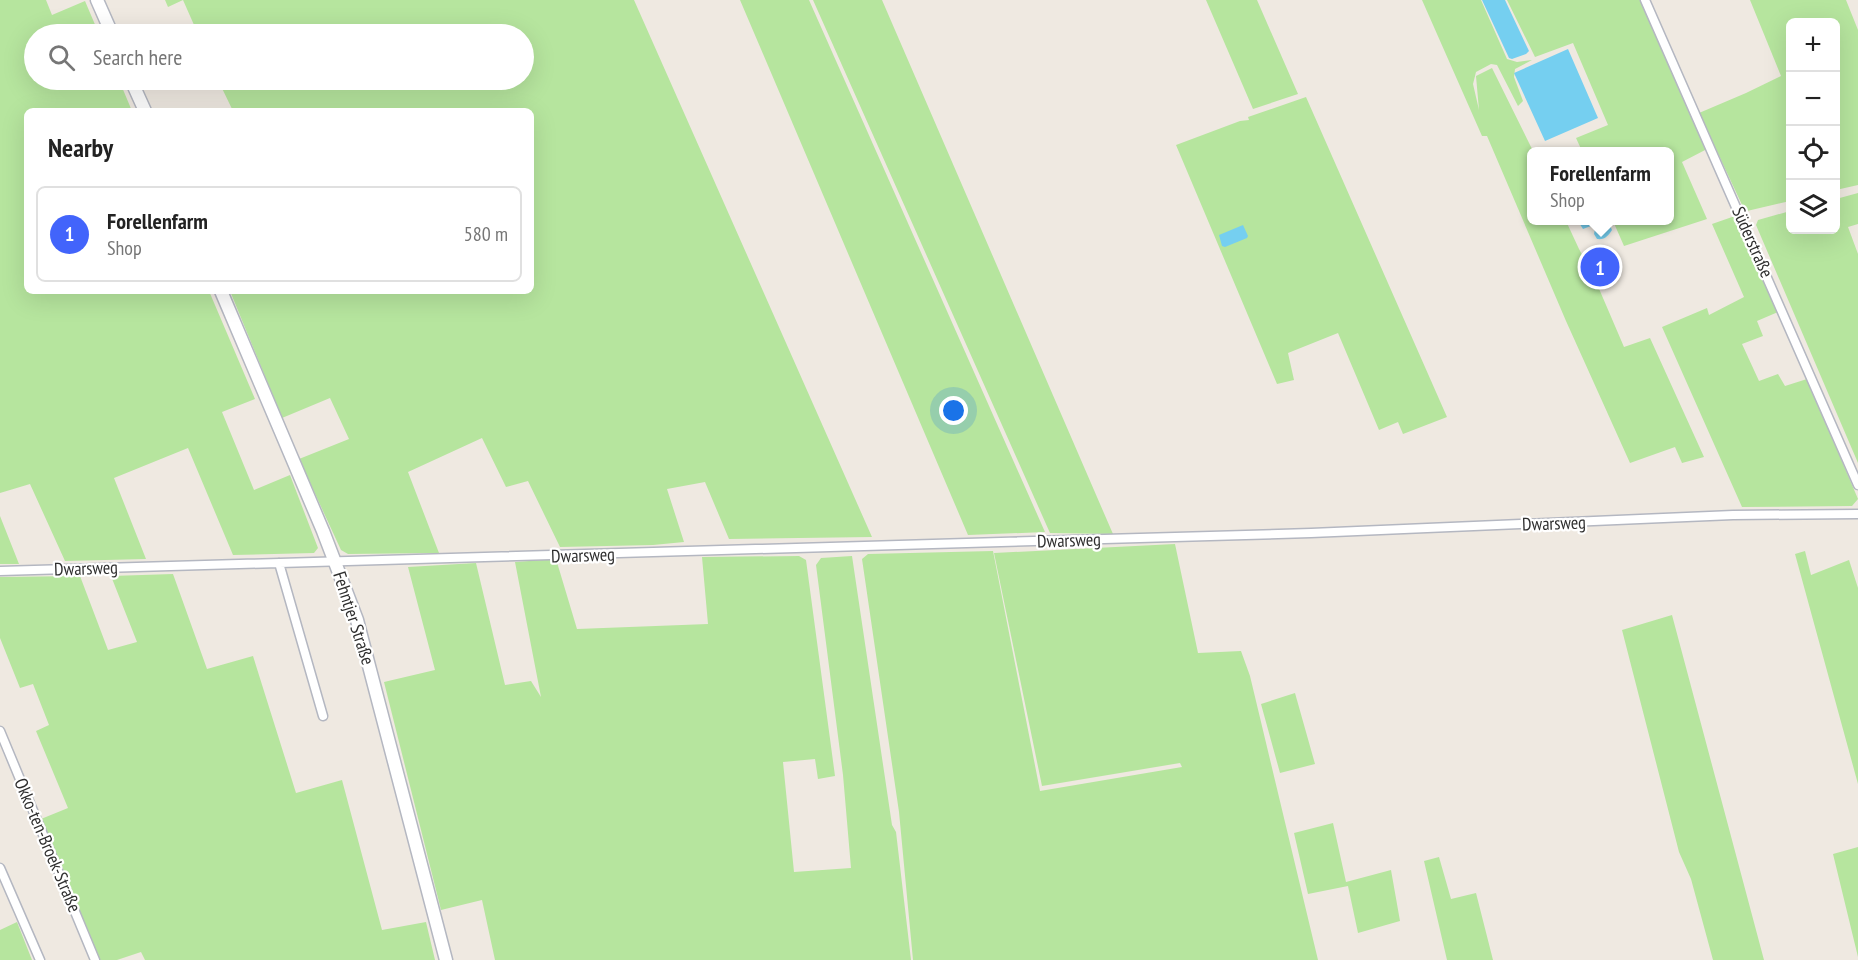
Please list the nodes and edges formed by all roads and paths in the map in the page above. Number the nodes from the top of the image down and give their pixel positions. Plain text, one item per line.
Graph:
1 (97, 0) edge
2 (1646, 0) edge
3 (108, 24) edge
4 (136, 90) edge
5 (144, 108) edge
6 (222, 294) edge
7 (1858, 485) edge
8 (1858, 514) edge
9 (335, 561) junction
10 (279, 562) junction
11 (0, 571) edge
12 (322, 716) dead end
13 (0, 731) edge
14 (0, 868) edge
15 (40, 960) edge
16 (95, 960) edge
17 (446, 960) edge

1 - 3 street
2 - 7 street, Süderstraße
4 - 5 street
6 - 9 street, Fehntjer Straße
8 - 9 street, Dwarsweg
9 - 10 street, Dwarsweg
9 - 17 street, Fehntjer Straße
10 - 11 street, Dwarsweg
10 - 12 street
13 - 16 street, Okko-ten-Broek-Straße
14 - 15 street

